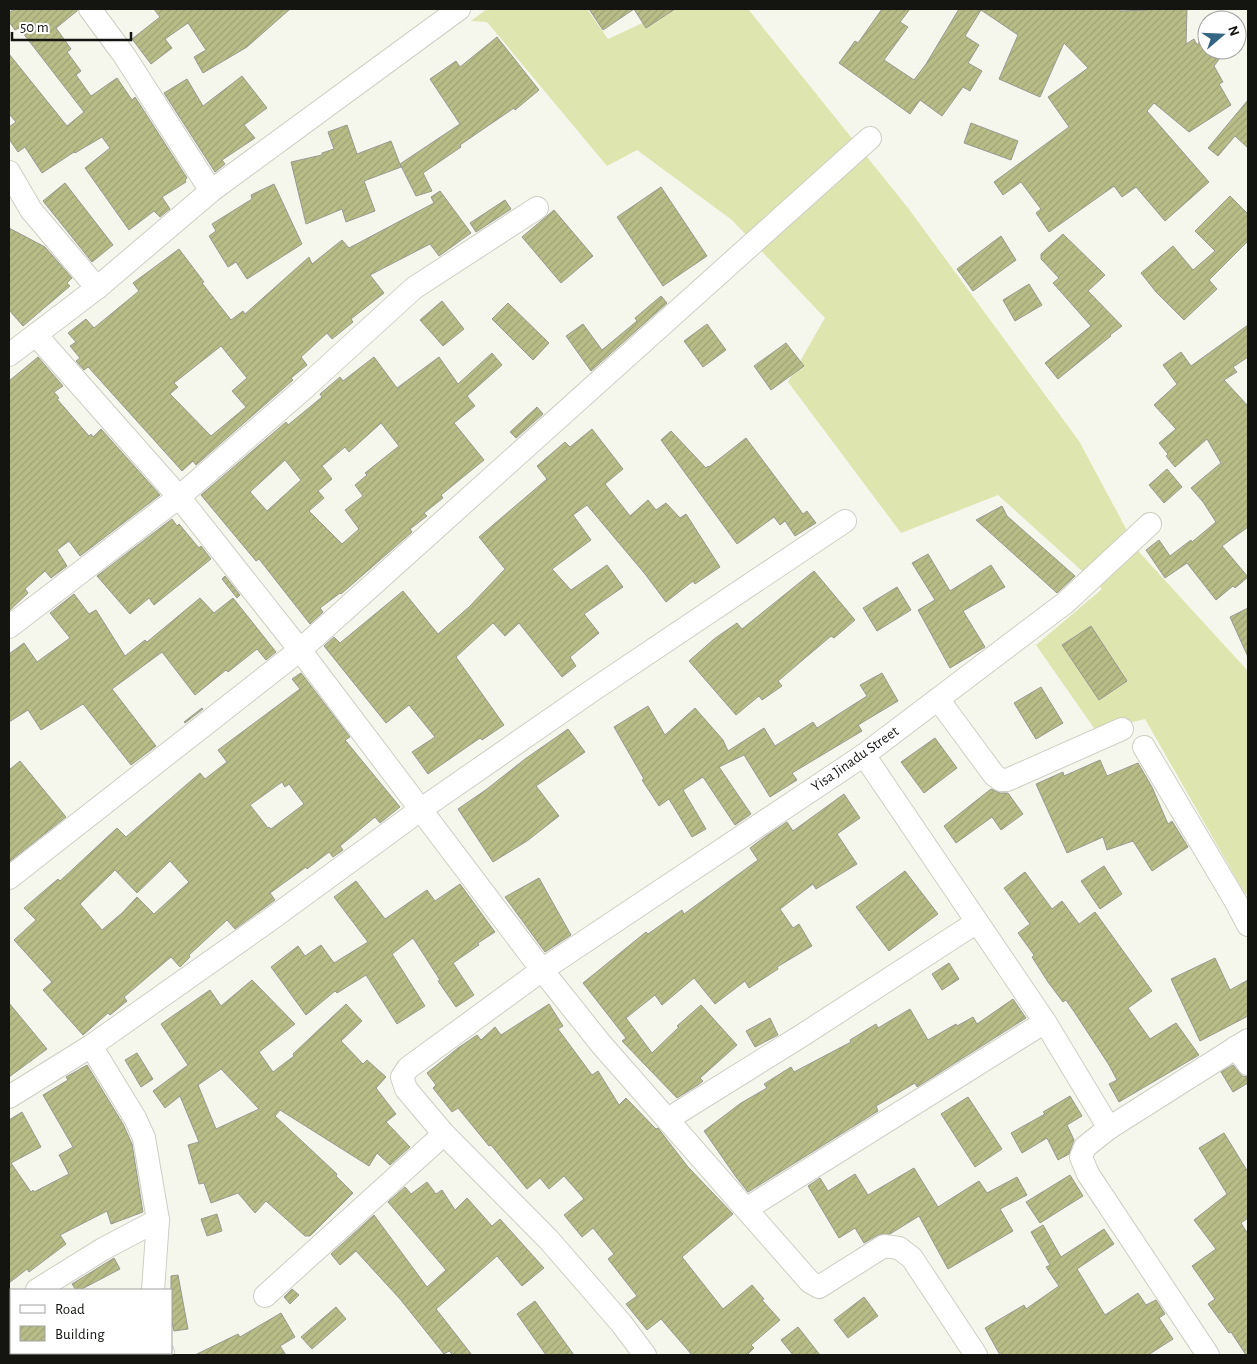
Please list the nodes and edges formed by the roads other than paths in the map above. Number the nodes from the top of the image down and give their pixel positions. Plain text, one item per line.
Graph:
1 (90, 9) edge
2 (459, 9) edge
3 (870, 138) dead end
4 (9, 172) edge
5 (211, 191) junction
6 (537, 208) dead end
7 (97, 288) junction
8 (20, 342) edge
9 (179, 497) junction
10 (845, 521) dead end
11 (1150, 524) dead end
12 (9, 627) edge
13 (300, 650) junction
14 (938, 699) junction
15 (1122, 729) dead end
16 (1144, 747) dead end
17 (864, 755) junction
18 (420, 810) junction
19 (9, 878) edge
20 (977, 922) junction
21 (1248, 925) edge
22 (542, 970) junction
23 (1045, 1022) junction
24 (91, 1046) junction
25 (1244, 1050) edge
26 (9, 1097) edge
27 (668, 1119) junction
28 (1109, 1128) junction
29 (444, 1134) junction
30 (746, 1209) junction
31 (158, 1220) junction
32 (39, 1289) edge
33 (153, 1289) edge
34 (265, 1296) dead end
35 (645, 1355) edge
36 (976, 1355) edge
37 (1208, 1355) edge

1 - 5 street
2 - 5 street
3 - 13 street
4 - 7 street
5 - 7 street
6 - 9 street
7 - 8 street
8 - 9 street
9 - 12 street
9 - 13 street
10 - 18 street
11 - 14 street, Yisa Jinadu Street
13 - 18 street
13 - 19 street
14 - 15 street
14 - 17 street, Yisa Jinadu Street
16 - 21 street
17 - 20 street
17 - 22 street, Yisa Jinadu Street
18 - 22 street
18 - 24 street
20 - 23 street
20 - 27 street
22 - 27 street
22 - 29 street, Yisa Jinadu Street
23 - 28 street
23 - 30 street
24 - 26 street
24 - 31 street
25 - 28 street
27 - 30 street
28 - 37 street
29 - 34 street
29 - 35 street
30 - 36 street
31 - 32 street
31 - 33 street

